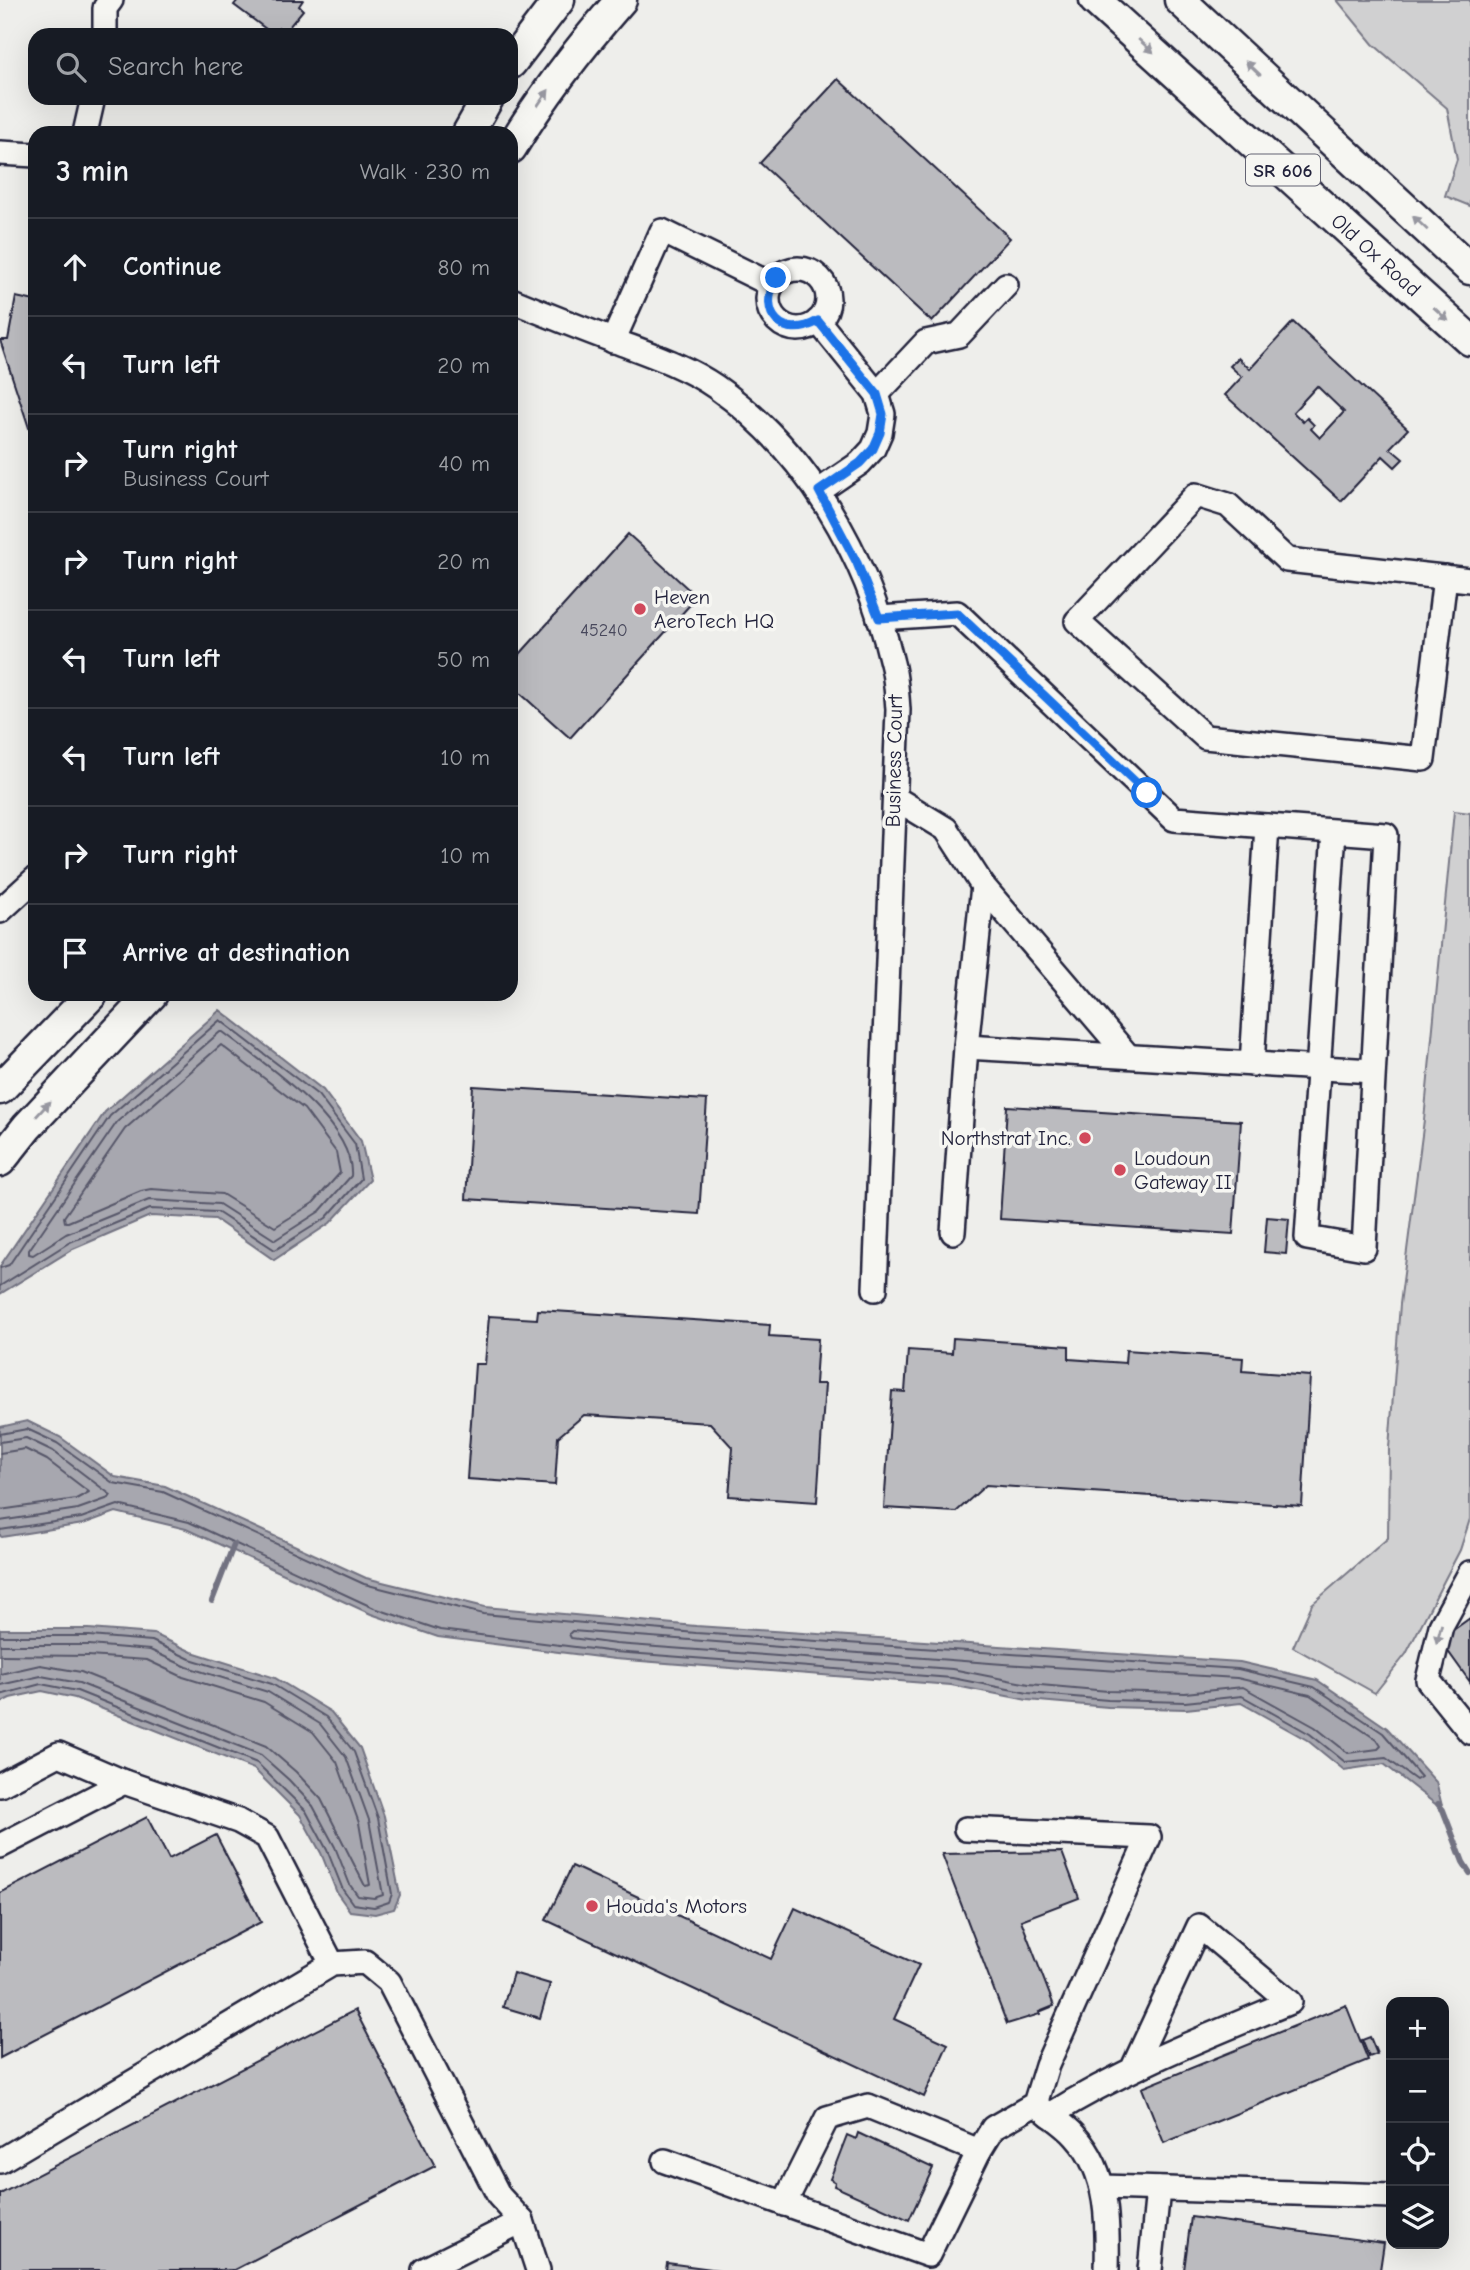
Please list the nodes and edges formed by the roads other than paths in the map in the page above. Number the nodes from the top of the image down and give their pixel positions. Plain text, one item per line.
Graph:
1 (111, 0) edge
2 (559, 0) edge
3 (621, 0) edge
4 (1095, 0) edge
5 (1180, 0) edge
6 (105, 28) edge
7 (518, 54) edge
8 (91, 105) edge
9 (484, 105) edge
10 (87, 126) edge
11 (472, 126) edge
12 (518, 137) edge
13 (0, 153) edge
14 (28, 155) edge
15 (1470, 269) edge
16 (772, 285) junction
17 (1006, 285) dead end
18 (518, 303) edge
19 (818, 321) junction
20 (1470, 340) edge
21 (613, 341) junction
22 (877, 394) junction
23 (819, 491) junction
24 (1445, 577) junction
25 (1470, 580) edge
26 (879, 618) junction
27 (895, 798) junction
28 (1267, 826) junction
29 (1334, 831) junction
30 (28, 885) edge
31 (983, 886) junction
32 (0, 911) edge
33 (85, 1001) edge
34 (145, 1001) edge
35 (966, 1046) junction
36 (1128, 1056) junction
37 (1252, 1064) junction
38 (1318, 1068) junction
39 (1373, 1071) junction
40 (0, 1088) edge
41 (0, 1161) edge
42 (953, 1232) dead end
43 (875, 1290) dead end
44 (1470, 1573) edge
45 (1470, 1732) edge
46 (124, 1782) junction
47 (0, 1785) edge
48 (966, 1829) dead end
49 (0, 1846) edge
50 (332, 1964) junction
51 (1133, 2068) junction
52 (1042, 2109) junction
53 (979, 2151) junction
54 (0, 2161) edge
55 (665, 2161) dead end
56 (1103, 2187) junction
57 (1158, 2189) junction
58 (1386, 2196) edge
59 (784, 2204) junction
60 (522, 2221) junction
61 (424, 2270) edge
62 (538, 2270) edge
63 (1107, 2270) edge
64 (1150, 2270) edge

1 - 6 street
2 - 7 main road
12 -> 3 main road
4 -> 20 main road, Old Ox Road / SR 606
15 -> 5 main road, SR 606
8 - 10 street
9 - 11 main road
13 - 14 street
16 - 19 street
16 - 19 street
16 - 21 street
17 - 22 street
18 - 21 street, Business Court
19 - 22 street
21 - 23 street, Business Court
22 - 23 street
23 - 26 street, Business Court
24 - 24 street
24 - 25 street
26 - 27 street, Business Court
26 - 28 street
27 - 31 street
27 - 43 street, Business Court
28 - 29 street
28 - 37 street
29 - 38 street
29 - 39 street
30 - 32 street
31 - 35 street
31 - 36 street
33 - 40 main road
41 -> 34 main road
35 - 36 street
35 - 42 street
36 - 37 street
37 - 38 street
38 - 39 street
38 - 39 street
44 -> 45 street
46 - 47 street
46 - 49 street
46 - 50 street
48 - 52 street
50 - 54 street
50 - 60 street
51 - 51 street
51 - 52 street
52 - 53 street
52 - 56 street
53 - 59 street
53 - 59 street
55 - 59 street
56 - 57 street
56 - 63 street
57 - 58 street
57 - 64 street
60 - 61 street
60 - 62 street

